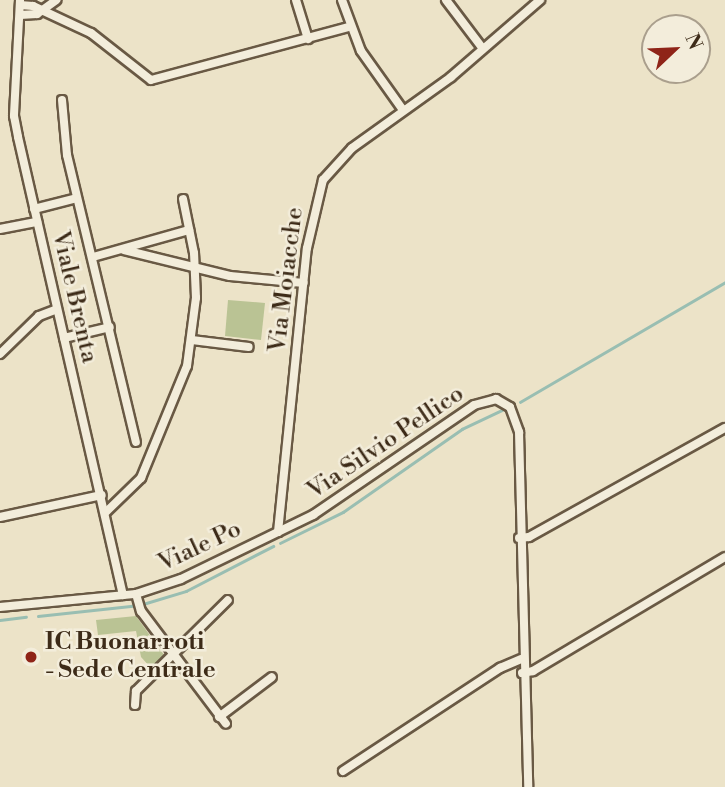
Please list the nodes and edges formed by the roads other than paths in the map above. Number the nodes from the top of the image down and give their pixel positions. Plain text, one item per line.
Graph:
1 (56, 0) edge
2 (296, 0) edge
3 (342, 0) edge
4 (446, 0) edge
5 (540, 0) edge
6 (20, 2) edge
7 (41, 9) junction
8 (20, 15) junction
9 (349, 27) junction
10 (308, 38) junction
11 (483, 49) junction
12 (62, 100) dead end
13 (402, 110) junction
14 (77, 198) junction
15 (183, 199) dead end
16 (34, 209) junction
17 (37, 222) junction
18 (0, 229) edge
19 (189, 230) junction
20 (124, 250) junction
21 (93, 257) junction
22 (195, 268) junction
23 (304, 282) junction
24 (57, 309) junction
25 (110, 327) junction
26 (64, 338) junction
27 (192, 340) junction
28 (249, 347) dead end
29 (0, 354) edge
30 (725, 428) edge
31 (136, 442) dead end
32 (102, 495) junction
33 (279, 501) junction
34 (106, 512) junction
35 (0, 517) edge
36 (288, 526) junction
37 (278, 531) junction
38 (519, 538) junction
39 (725, 557) edge
40 (136, 594) junction
41 (123, 595) junction
42 (228, 600) dead end
43 (0, 607) edge
44 (174, 656) junction
45 (521, 659) junction
46 (522, 673) junction
47 (272, 677) dead end
48 (135, 705) dead end
49 (219, 717) junction
50 (226, 724) dead end
51 (343, 771) dead end
52 (528, 787) edge

1 - 7 street
2 - 10 street
3 - 9 street
4 - 11 street
5 - 11 street, Via Moiacche
6 - 7 street, Viale Brenta
6 - 8 street, Viale Brenta
7 - 8 street
7 - 10 street, Viale Brenta
8 - 16 street, Viale Brenta
9 - 10 street
9 - 13 street
11 - 13 street, Via Moiacche
12 - 14 street
13 - 23 street, Via Moiacche
14 - 16 street
14 - 21 street
15 - 19 street
16 - 17 street, Viale Brenta
17 - 18 street
17 - 24 street, Viale Brenta
19 - 20 street
19 - 22 street
20 - 21 street
20 - 22 street
21 - 25 street
22 - 23 street
22 - 27 street
23 - 33 street, Via Moiacche
24 - 26 street, Viale Brenta
24 - 29 street
25 - 26 street
25 - 31 street
26 - 32 street, Viale Brenta
27 - 28 street
27 - 34 street
30 - 38 street
32 - 34 street, Viale Brenta
32 - 35 street
33 - 36 street, Via Moiacche
33 - 37 street, Via Moiacche
34 - 41 street, Viale Brenta
36 - 37 street, Via Silvio Pellico
36 - 38 street, Via Silvio Pellico
37 - 40 street, Viale Po
38 - 45 street, Via Silvio Pellico
39 - 46 street
40 - 41 street, Viale Po
40 - 44 street, Viale Po
41 - 43 street, Viale Po
42 - 44 street
44 - 48 street
44 - 49 street, Viale Po
45 - 46 street, Via Silvio Pellico
45 - 51 street
46 - 52 street, Via Silvio Pellico
47 - 49 street
49 - 50 street, Viale Po

